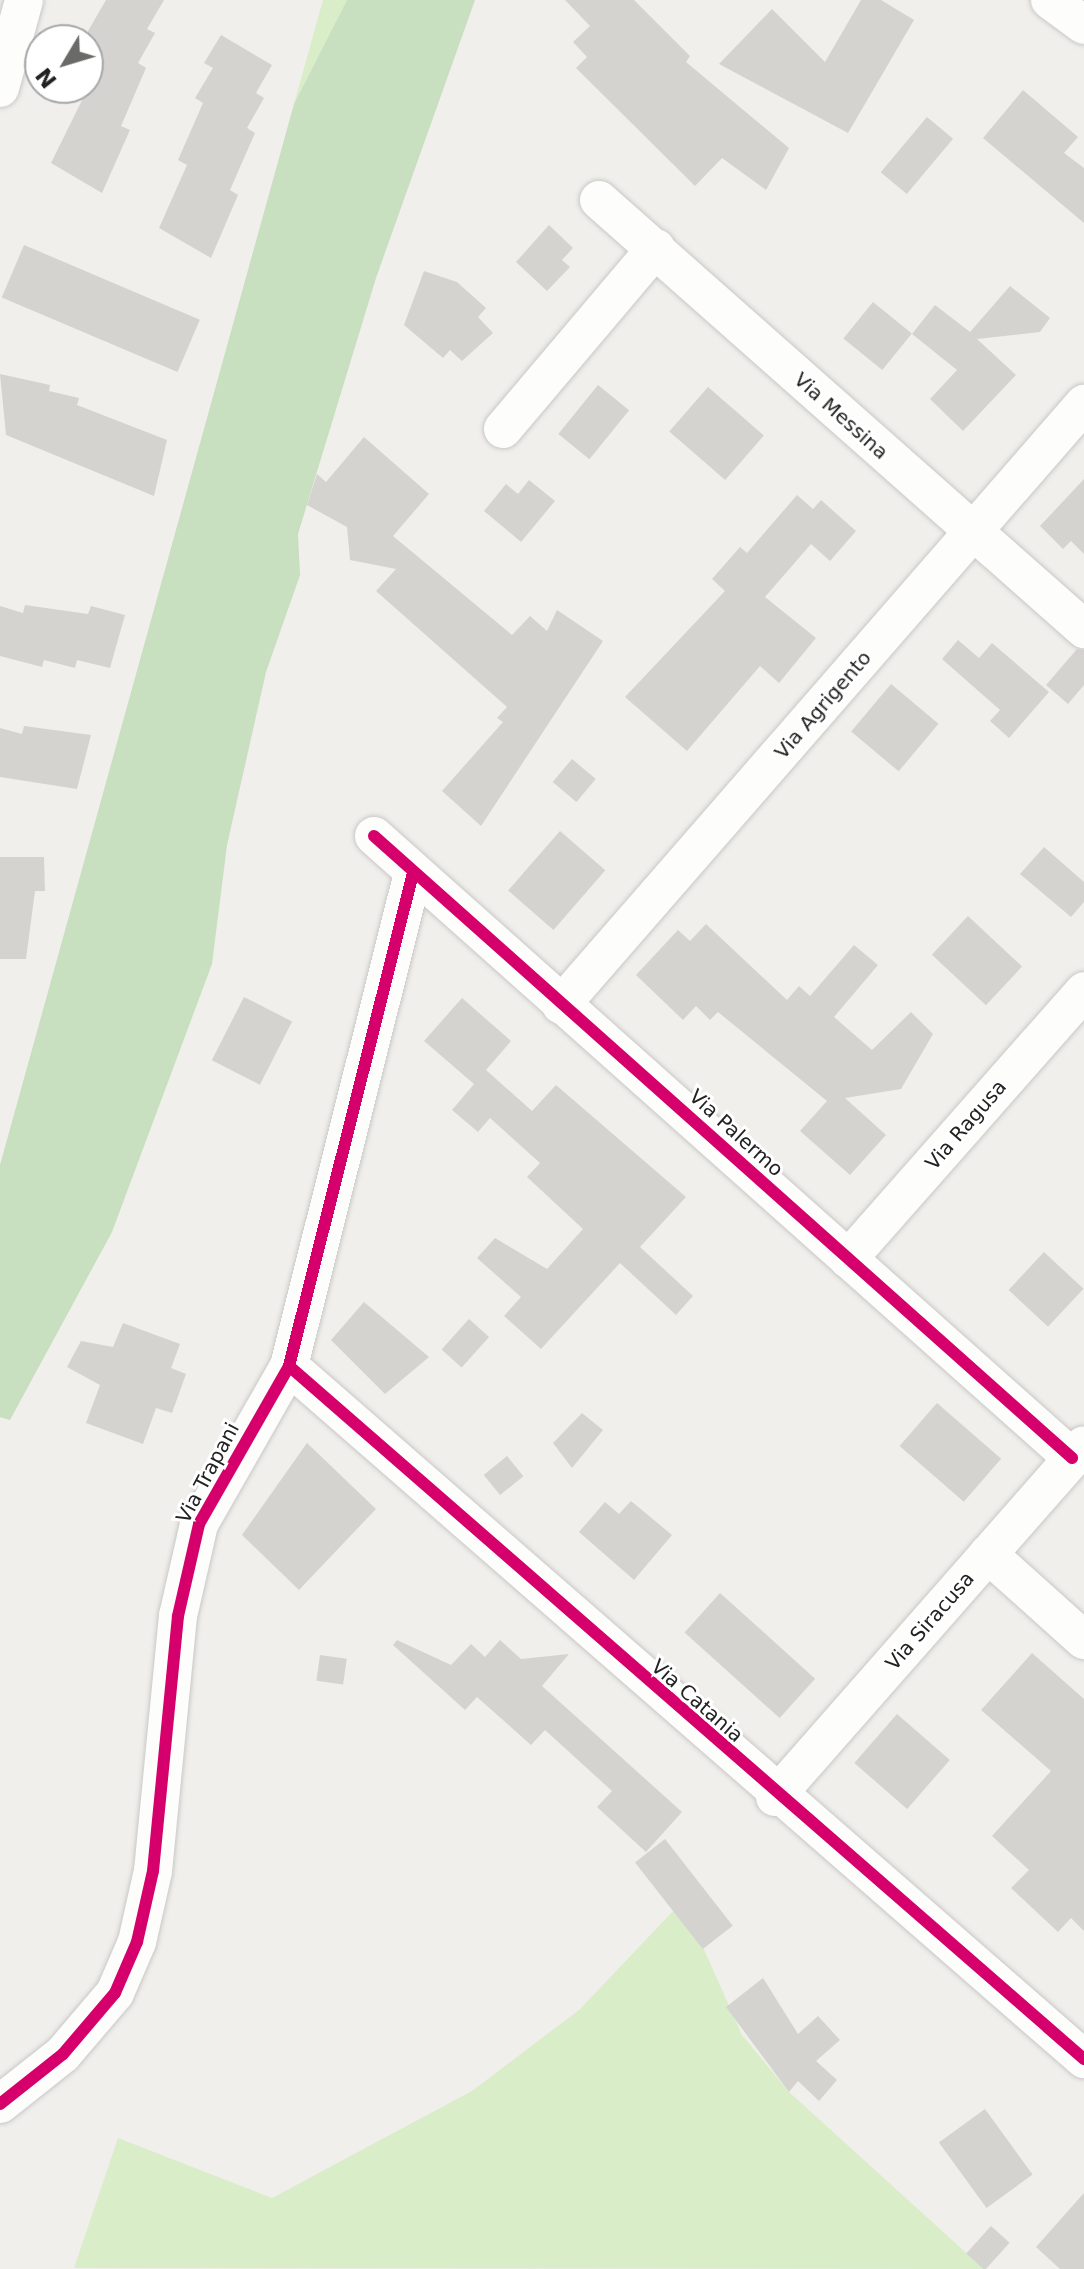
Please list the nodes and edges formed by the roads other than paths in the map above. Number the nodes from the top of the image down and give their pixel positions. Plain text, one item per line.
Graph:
1 (24, 0) edge
2 (1050, 0) edge
3 (1084, 25) edge
4 (0, 88) edge
5 (599, 200) dead end
6 (656, 248) junction
7 (1084, 404) edge
8 (503, 429) dead end
9 (972, 535) junction
10 (1084, 629) edge
11 (374, 836) dead end
12 (413, 873) junction
13 (1084, 991) edge
14 (561, 1005) junction
15 (848, 1259) junction
16 (289, 1366) junction
17 (1078, 1452) edge
18 (988, 1554) junction
19 (1084, 1640) edge
20 (775, 1797) junction
21 (1084, 2059) edge
22 (0, 2104) edge

1 - 4 street
2 - 3 street
5 - 6 street, Via Messina
6 - 8 street
6 - 9 street, Via Messina
7 - 9 street, Via Agrigento
9 - 10 street, Via Messina
9 - 14 street, Via Agrigento
11 - 12 street, Via Palermo
12 - 14 street, Via Palermo
12 - 16 street, Via Trapani
13 - 15 street, Via Ragusa
14 - 15 street, Via Palermo
15 - 17 street, Via Palermo
16 - 20 street, Via Catania
16 - 22 street, Via Trapani
17 - 18 street, Via Siracusa
18 - 19 street
18 - 20 street, Via Siracusa
20 - 21 street, Via Catania

